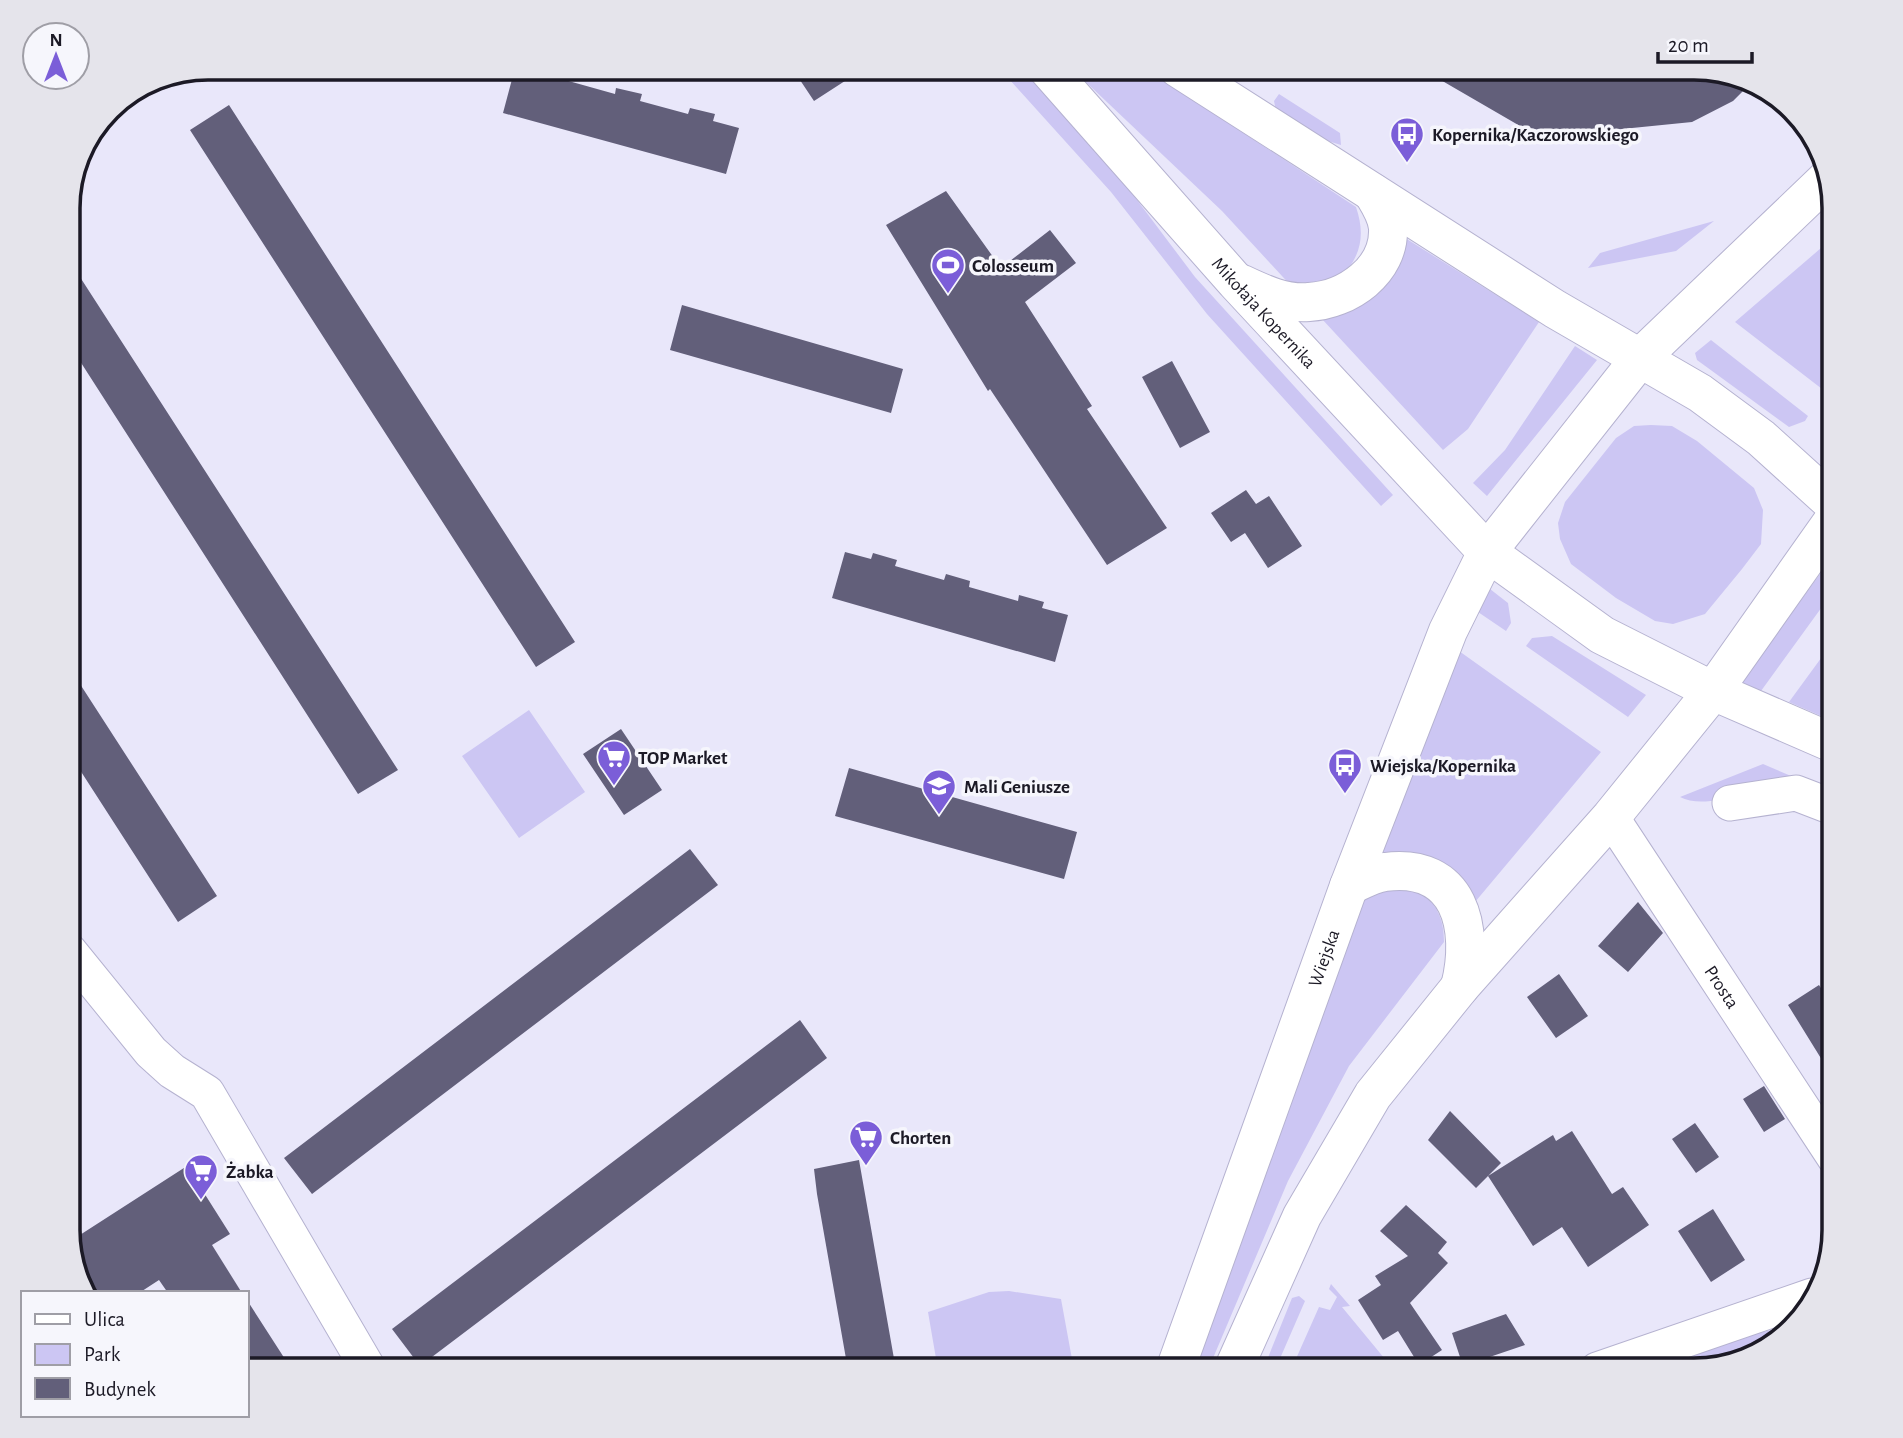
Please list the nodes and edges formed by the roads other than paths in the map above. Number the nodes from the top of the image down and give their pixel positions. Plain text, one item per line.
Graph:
1 (1058, 80) edge
2 (1196, 80) edge
3 (1820, 186) edge
4 (1373, 193) junction
5 (1236, 282) junction
6 (1641, 357) junction
7 (1822, 493) edge
8 (1822, 536) edge
9 (1487, 552) junction
10 (1713, 691) junction
11 (1822, 738) edge
12 (1730, 803) dead end
13 (1822, 803) edge
14 (1611, 817) junction
15 (1349, 886) junction
16 (81, 966) edge
17 (1460, 988) junction
18 (1822, 1138) edge
19 (1801, 1300) edge
20 (362, 1358) edge
21 (1179, 1358) edge
22 (1238, 1358) edge
23 (1632, 1358) edge

1 - 5 main road, Mikołaja Kopernika
2 - 4 main road
3 - 6 main road, Wiejska
4 - 5 main road
4 - 6 main road
5 - 9 main road, Mikołaja Kopernika
6 - 7 main road
6 - 9 main road, Wiejska
8 - 10 main road
9 - 10 main road, Mikołaja Kopernika
9 - 15 main road, Wiejska
10 - 11 main road, Mikołaja Kopernika
10 - 14 main road
12 - 13 street
14 - 17 main road
14 - 18 street, Prosta
15 - 17 main road
15 - 21 main road, Wiejska
16 - 20 street
17 - 22 main road
19 - 23 street

